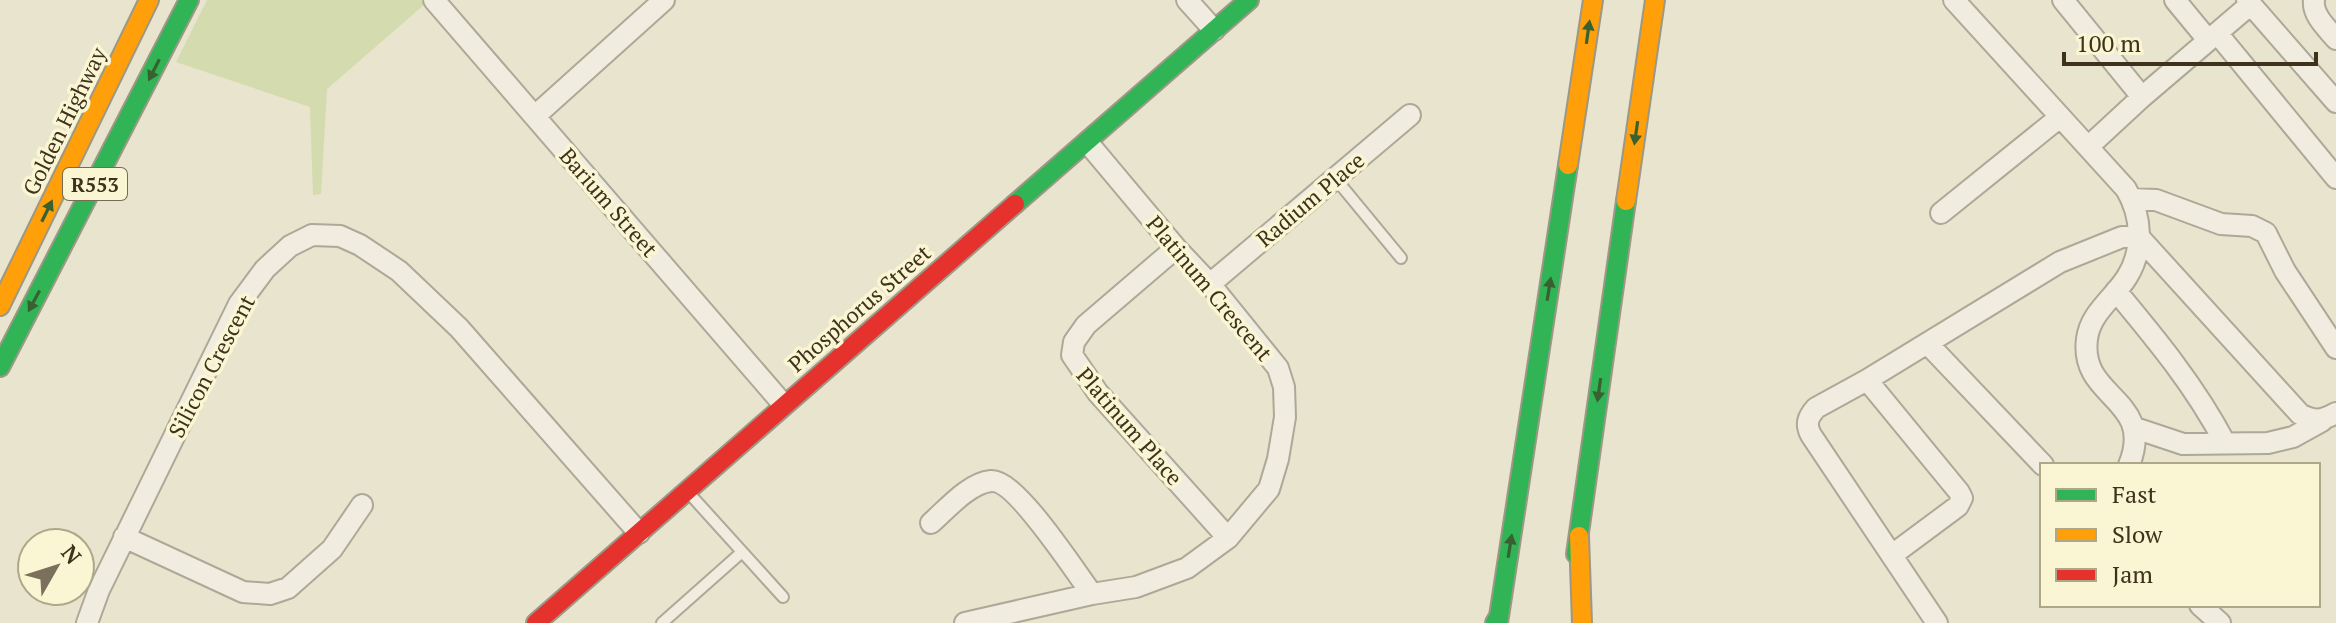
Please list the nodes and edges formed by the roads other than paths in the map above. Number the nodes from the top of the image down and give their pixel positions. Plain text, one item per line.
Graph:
1 (149, 0) edge
2 (189, 0) edge
3 (434, 0) edge
4 (664, 0) edge
5 (1187, 0) edge
6 (1249, 0) edge
7 (1593, 0) edge
8 (1655, 0) edge
9 (1954, 0) edge
10 (2063, 0) edge
11 (2175, 0) edge
12 (2314, 0) edge
13 (2249, 2) edge
14 (1214, 30) junction
15 (2212, 37) junction
16 (2336, 39) edge
17 (2142, 97) junction
18 (2336, 102) edge
19 (1410, 115) dead end
20 (535, 116) junction
21 (2060, 117) junction
22 (1088, 143) junction
23 (2088, 147) junction
24 (1335, 178) junction
25 (2336, 178) edge
26 (2131, 199) junction
27 (1941, 213) dead end
28 (2139, 237) junction
29 (1176, 248) junction
30 (1401, 258) dead end
31 (1210, 284) junction
32 (2116, 291) junction
33 (0, 306) edge
34 (1928, 344) junction
35 (2336, 348) edge
36 (0, 367) edge
37 (1867, 380) junction
38 (783, 404) junction
39 (2329, 417) edge
40 (2135, 428) junction
41 (2225, 443) junction
42 (2041, 463) edge
43 (2130, 463) edge
44 (687, 490) junction
45 (362, 505) dead end
46 (931, 523) dead end
47 (639, 533) junction
48 (1579, 536) junction
49 (124, 537) junction
50 (1228, 538) junction
51 (742, 552) junction
52 (1892, 555) junction
53 (1092, 594) junction
54 (783, 597) dead end
55 (2202, 607) edge
56 (1497, 621) edge
57 (87, 623) edge
58 (536, 623) edge
59 (662, 623) edge
60 (965, 623) edge
61 (1566, 623) edge
62 (1582, 623) edge
63 (1937, 623) edge
64 (2220, 623) edge

33 -> 1 main road, Golden Highway / R553
2 -> 36 main road, R553
3 - 20 street, Barium Street
4 - 20 street
5 - 14 street
6 - 14 main road, Phosphorus Street
56 -> 7 main road
8 -> 48 main road
9 - 21 street
10 - 17 street
11 - 15 street
12 - 16 street
13 - 15 street
13 - 18 street
14 - 22 main road, Phosphorus Street
15 - 17 street
15 - 25 street
17 - 23 street
19 - 24 street, Radium Place
20 - 38 street, Barium Street
21 - 23 street
21 - 27 street
22 - 29 street, Platinum Crescent
22 - 38 main road, Phosphorus Street
23 - 26 street
24 - 30 lane
24 - 31 street, Radium Place
26 - 28 street
26 - 35 street
28 - 32 street
28 - 34 street
28 - 39 street
29 - 31 street, Platinum Crescent
29 - 50 street, Platinum Place
31 - 50 street, Platinum Crescent
32 - 40 street
32 - 41 street
34 - 37 street
34 - 42 street
37 - 52 street
37 - 52 street
38 - 44 main road, Phosphorus Street
39 - 41 street
40 - 41 street
40 - 43 street
44 - 47 main road, Phosphorus Street
44 - 51 lane
45 - 49 street
46 - 53 street
47 - 49 street, Silicon Crescent
47 - 58 main road, Phosphorus Street
48 - 61 main road
48 - 62 main road
49 - 57 street, Silicon Crescent
50 - 53 street, Platinum Crescent
51 - 54 lane
51 - 59 lane
52 - 63 street
53 - 60 street, Platinum Crescent
55 - 64 street

